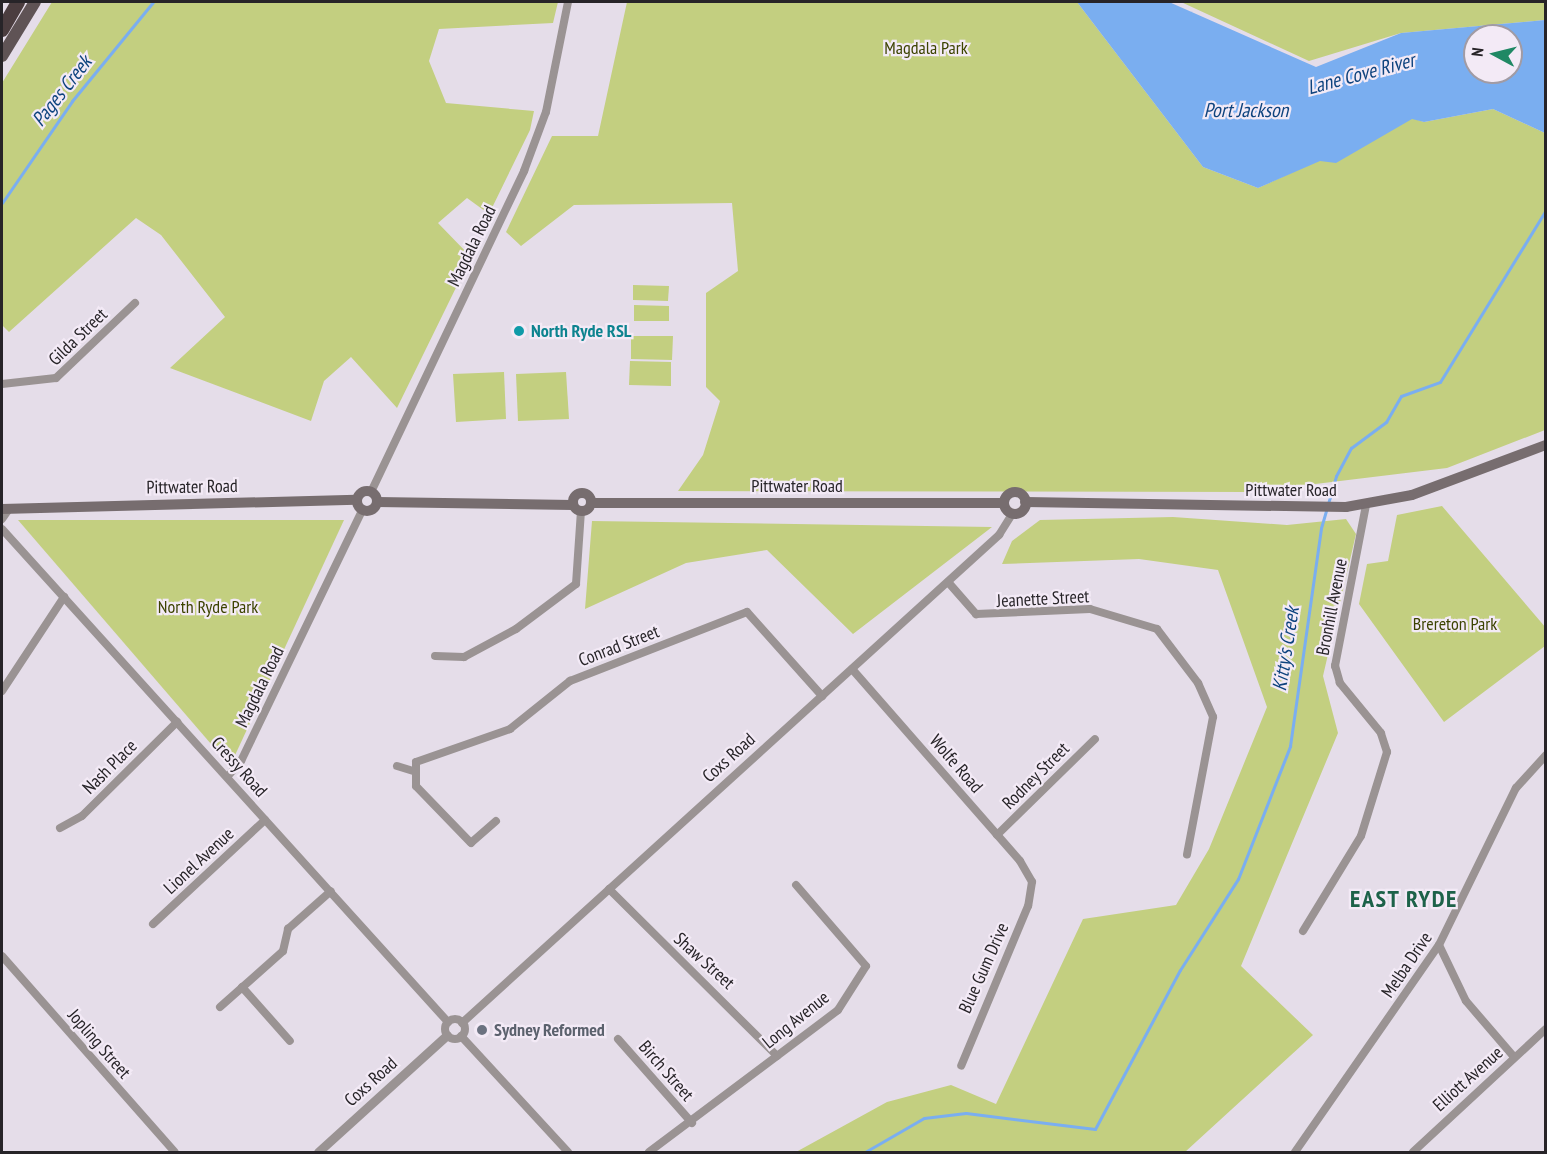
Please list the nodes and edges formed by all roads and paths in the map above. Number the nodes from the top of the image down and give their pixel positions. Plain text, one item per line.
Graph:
1 (18, 2) edge
2 (35, 2) edge
3 (568, 2) edge
4 (2, 22) edge
5 (2, 30) edge
6 (2, 56) edge
7 (135, 303) dead end
8 (2, 384) edge
9 (1545, 445) edge
10 (371, 492) junction
11 (377, 502) junction
12 (1025, 502) junction
13 (591, 503) junction
14 (1004, 503) junction
15 (1366, 505) junction
16 (359, 506) junction
17 (4, 507) edge
18 (577, 508) junction
19 (1012, 514) junction
20 (2, 521) edge
21 (4, 531) edge
22 (948, 582) junction
23 (64, 597) junction
24 (435, 656) dead end
25 (852, 669) junction
26 (2, 690) edge
27 (822, 696) junction
28 (177, 722) junction
29 (1095, 739) dead end
30 (1545, 755) edge
31 (397, 766) dead end
32 (413, 771) junction
33 (228, 776) junction
34 (265, 820) junction
35 (496, 821) dead end
36 (60, 828) dead end
37 (997, 835) junction
38 (1187, 855) dead end
39 (1032, 882) joint
40 (796, 885) dead end
41 (609, 889) junction
42 (331, 891) junction
43 (153, 924) dead end
44 (1303, 931) dead end
45 (1439, 945) junction
46 (2, 956) edge
47 (242, 987) junction
48 (220, 1007) dead end
49 (448, 1023) junction
50 (462, 1023) junction
51 (1545, 1029) edge
52 (447, 1035) junction
53 (461, 1036) junction
54 (618, 1039) dead end
55 (290, 1041) dead end
56 (777, 1056) junction
57 (1514, 1057) junction
58 (961, 1066) dead end
59 (692, 1122) junction
60 (175, 1152) edge
61 (318, 1152) edge
62 (568, 1152) edge
63 (649, 1152) edge
64 (1295, 1152) edge
65 (1413, 1152) edge

1 - 4 highway
1 - 5 highway
2 - 6 main road
3 - 10 street, Magdala Road
7 - 8 street, Gilda Street
9 - 15 main road, Pittwater Road
10 - 11 main road
10 - 16 main road
11 - 16 main road
11 - 18 main road
12 - 14 main road, Pittwater Road
12 - 15 main road, Pittwater Road
12 - 19 main road
13 - 14 main road, Pittwater Road
13 - 18 main road
13 - 18 main road, Pittwater Road
14 - 19 main road
15 - 44 street, Bronhill Avenue
16 - 17 main road, Pittwater Road
16 - 33 street, Magdala Road
17 - 20 street, Cressy Road
18 - 24 street
19 - 22 street, Coxs Road
20 - 21 street, Cressy Road
21 - 23 street, Cressy Road
22 - 25 street, Coxs Road
22 - 38 street, Jeanette Street
23 - 26 street
23 - 28 street, Cressy Road
25 - 27 street, Coxs Road
25 - 37 street, Wolfe Road
27 - 32 street, Conrad Street
27 - 41 street, Coxs Road
28 - 33 street, Cressy Road
28 - 36 street, Nash Place
29 - 37 street, Rodney Street
30 - 45 street, Melba Drive
31 - 32 street
32 - 35 street
33 - 34 street, Cressy Road
34 - 42 street, Cressy Road
34 - 43 street, Lionel Avenue
37 - 39 street, Wolfe Road
39 - 58 street, Blue Gum Drive
40 - 56 street, Long Avenue
41 - 50 street, Coxs Road
41 - 56 street, Shaw Street
42 - 47 street
42 - 49 street, Cressy Road
45 - 57 street
45 - 64 street, Melba Drive
46 - 60 street, Jopling Street
47 - 48 street
47 - 55 street
49 - 50 street
49 - 52 street
50 - 53 street
51 - 57 street, Elliott Avenue
52 - 53 street
52 - 61 street, Coxs Road
53 - 62 street
54 - 59 street, Birch Street
56 - 59 street, Long Avenue
57 - 65 street, Elliott Avenue
59 - 63 street, Long Avenue

